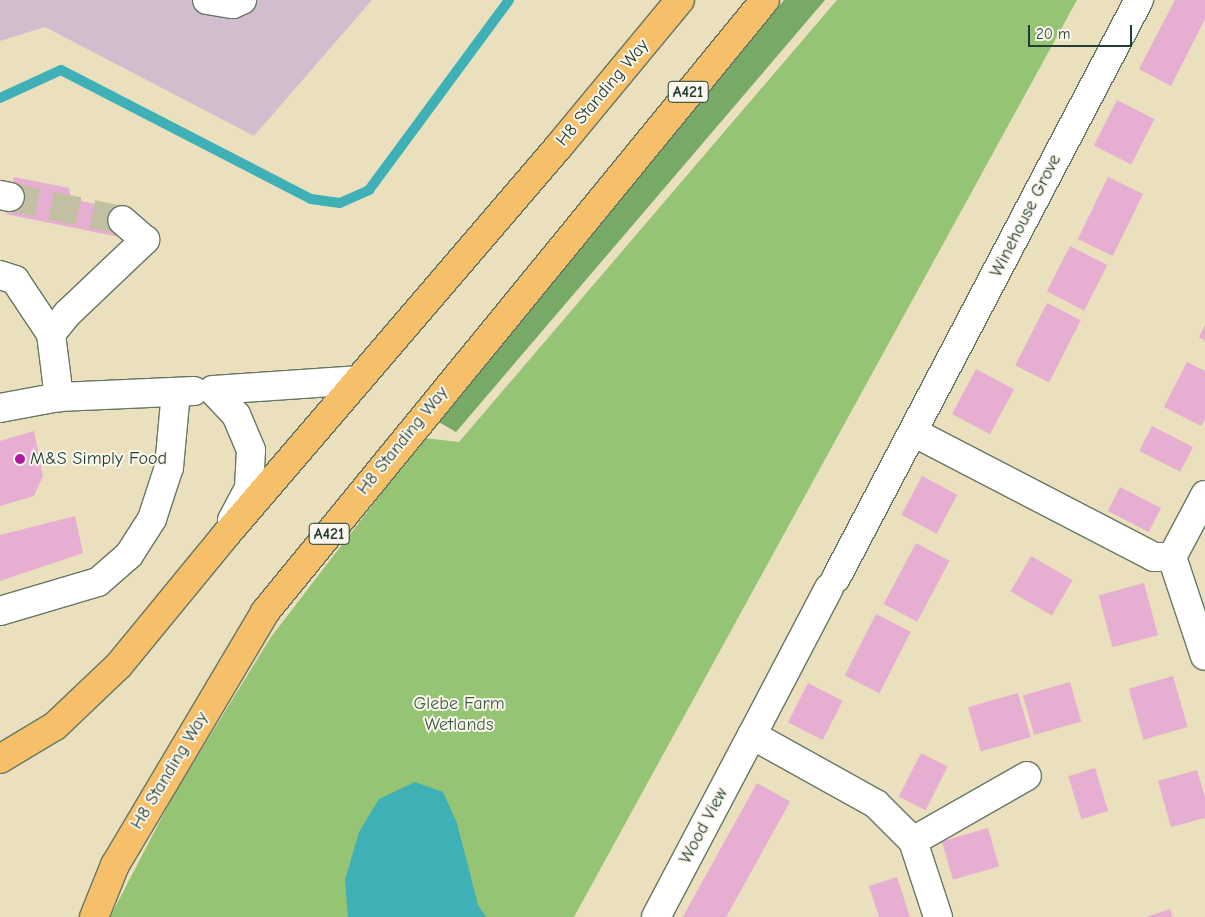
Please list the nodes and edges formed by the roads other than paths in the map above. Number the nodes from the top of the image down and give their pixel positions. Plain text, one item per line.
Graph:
1 (207, 0) edge
2 (242, 0) edge
3 (680, 0) edge
4 (765, 0) edge
5 (1138, 0) edge
6 (122, 220) tunnel mouth
7 (0, 275) edge
8 (51, 334) junction
9 (358, 380) junction
10 (213, 390) junction
11 (176, 392) junction
12 (59, 397) junction
13 (0, 408) edge
14 (914, 432) junction
15 (1205, 495) edge
16 (224, 537) junction
17 (1172, 557) junction
18 (832, 583) joint
19 (0, 611) edge
20 (1205, 656) edge
21 (752, 735) junction
22 (0, 759) edge
23 (1027, 776) dead end
24 (913, 841) junction
25 (94, 917) edge
26 (656, 917) edge
27 (938, 917) edge

1 - 2 street
3 - 9 highway, H8 Standing Way
4 - 25 highway, H8 Standing Way / A421
5 - 14 street, Winehouse Grove
6 - 8 street
7 - 8 street
8 - 12 street
9 - 10 street
9 - 16 highway, H8 Standing Way
10 - 11 street
10 - 16 street
11 - 12 street
11 - 19 street
12 - 13 street
14 - 17 street
14 - 18 street, Winehouse Grove
15 - 17 street
16 - 22 highway, H8 Standing Way
17 - 20 street
18 - 21 street, Wood View
21 - 24 street
21 - 26 street, Wood View
23 - 24 street
24 - 27 street

